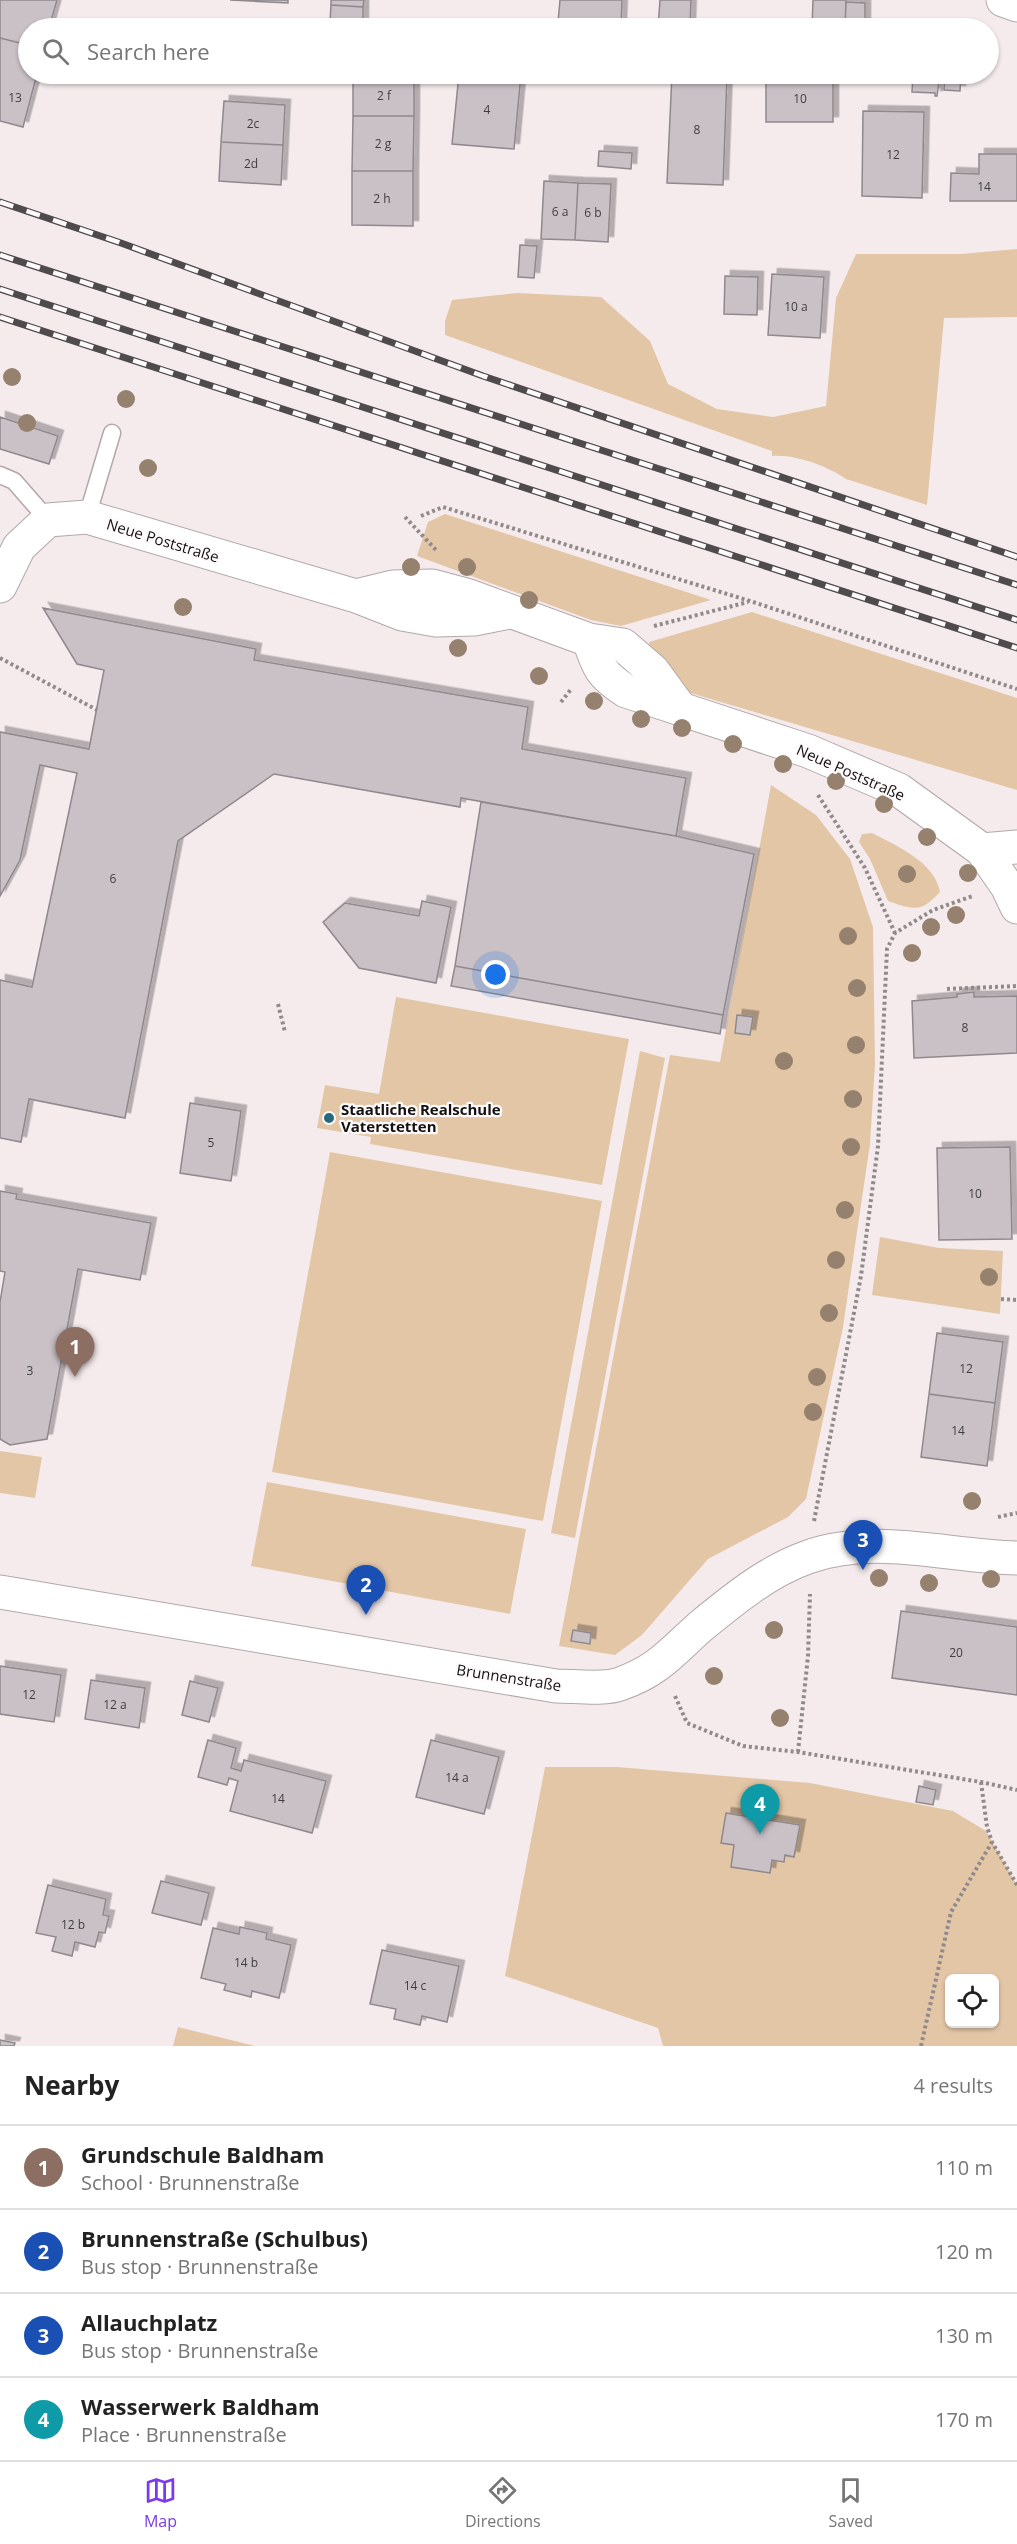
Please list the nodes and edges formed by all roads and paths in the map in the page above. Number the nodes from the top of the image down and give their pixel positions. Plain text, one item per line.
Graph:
1 (1003, 0) edge
2 (1017, 5) edge
3 (112, 433) dead end
4 (0, 475) edge
5 (421, 516) dead end
6 (87, 517) junction
7 (48, 520) junction
8 (2, 577) edge
9 (750, 601) junction
10 (589, 640) junction
11 (623, 645) junction
12 (0, 658) edge
13 (1017, 689) edge
14 (680, 708) junction
15 (97, 710) dead end
16 (814, 788) dead end
17 (1017, 847) edge
18 (982, 850) junction
19 (1017, 907) edge
20 (933, 910) dead end
21 (895, 933) junction
22 (1017, 986) edge
23 (947, 989) dead end
24 (278, 1004) dead end
25 (285, 1032) dead end
26 (1001, 1299) dead end
27 (1017, 1300) edge
28 (1017, 1513) edge
29 (998, 1517) dead end
30 (810, 1556) junction
31 (1017, 1558) edge
32 (0, 1592) edge
33 (658, 1667) junction
34 (798, 1752) junction
35 (981, 1782) junction
36 (1017, 1790) edge
37 (992, 1842) junction
38 (1017, 1885) edge
39 (921, 2046) edge

1 - 2 street
3 - 6 lane
4 - 7 lane
5 - 9 path
6 - 7 street, Neue Poststraße
6 - 10 street, Neue Poststraße
7 - 8 street
9 - 11 path
9 - 13 path
10 - 11 street, Neue Poststraße
10 - 14 street, Neue Poststraße
11 - 14 street
12 - 15 path
14 - 18 street, Neue Poststraße
16 - 21 path
17 - 18 street
18 - 19 street, Neue Poststraße
20 - 21 path
21 - 30 path
22 - 23 path
24 - 25 path
26 - 27 path
28 - 29 path
30 - 31 street, Brunnenstraße
30 - 33 street, Brunnenstraße
30 - 34 path
32 - 33 street, Brunnenstraße
33 - 34 path
34 - 35 path
35 - 36 path
35 - 37 path
37 - 38 path
37 - 39 path

